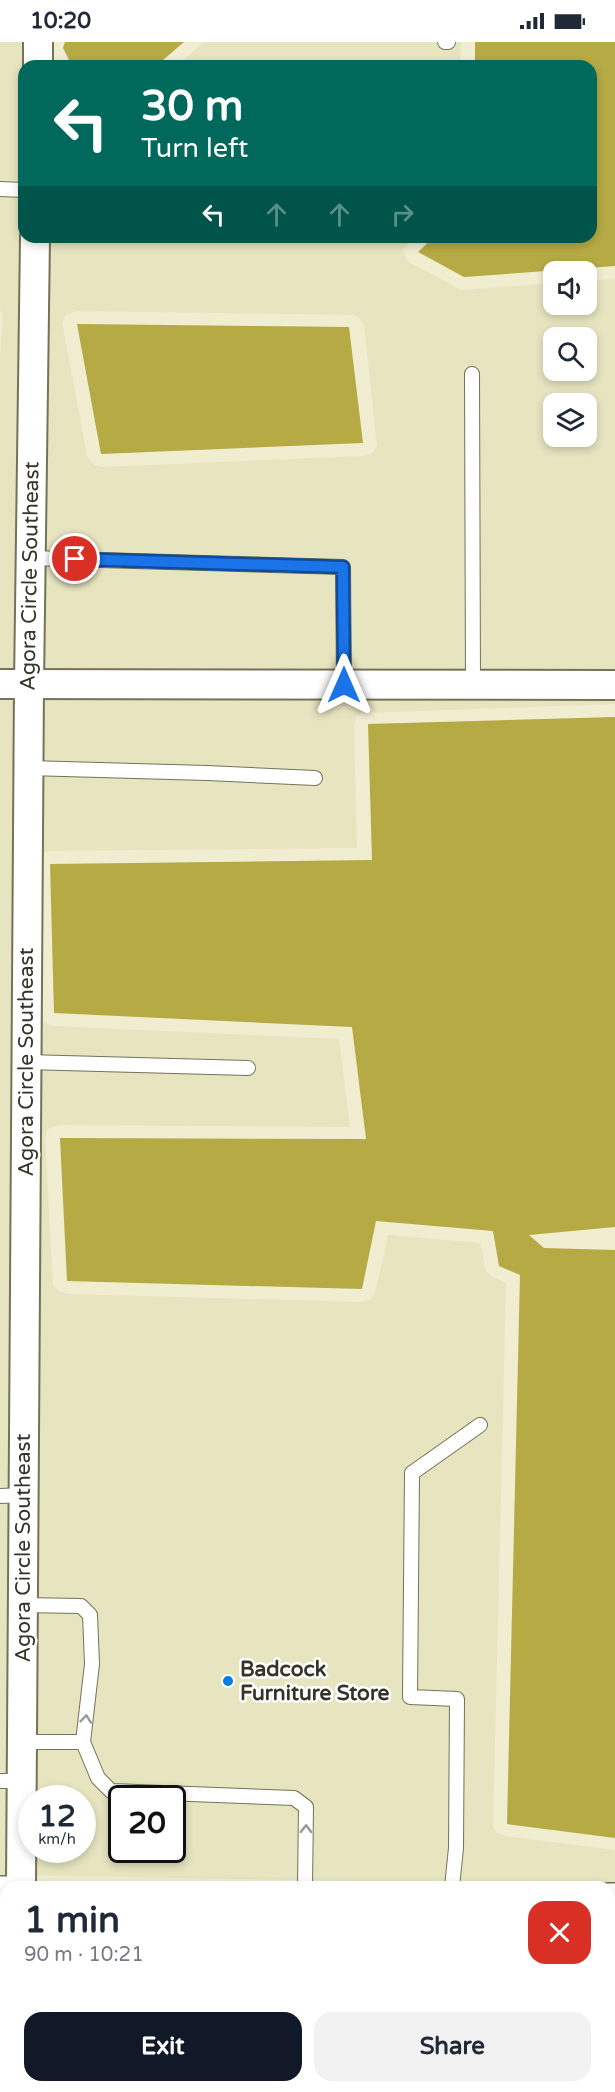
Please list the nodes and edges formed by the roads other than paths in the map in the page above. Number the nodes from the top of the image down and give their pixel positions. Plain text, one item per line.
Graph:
1 (38, 42) edge
2 (38, 60) edge
3 (0, 189) edge
4 (18, 190) edge
5 (35, 243) edge
6 (472, 374) dead end
7 (30, 558) junction
8 (0, 684) edge
9 (28, 684) junction
10 (344, 685) junction
11 (473, 685) junction
12 (615, 685) edge
13 (28, 768) junction
14 (315, 778) dead end
15 (26, 1062) junction
16 (248, 1068) dead end
17 (480, 1425) dead end
18 (12, 1496) edge
19 (23, 1605) junction
20 (22, 1742) junction
21 (84, 1742) junction
22 (11, 1781) edge
23 (20, 1881) edge
24 (304, 1881) edge
25 (453, 1881) edge

1 - 2 street
3 - 4 lane
5 - 7 street, Agora Circle Southeast
6 - 11 lane
7 - 9 street, Agora Circle Southeast
7 - 10 lane
8 - 9 street
9 - 10 street
9 - 13 street, Agora Circle Southeast
10 - 11 street
11 - 12 street
13 - 14 lane
13 - 15 street, Agora Circle Southeast
15 - 16 lane
15 - 18 street, Agora Circle Southeast
17 - 25 lane
18 - 19 street, Agora Circle Southeast
19 - 20 street, Agora Circle Southeast
21 -> 19 lane
20 - 21 lane
20 - 22 street, Agora Circle Southeast
24 -> 21 lane
22 - 23 street, Agora Circle Southeast

